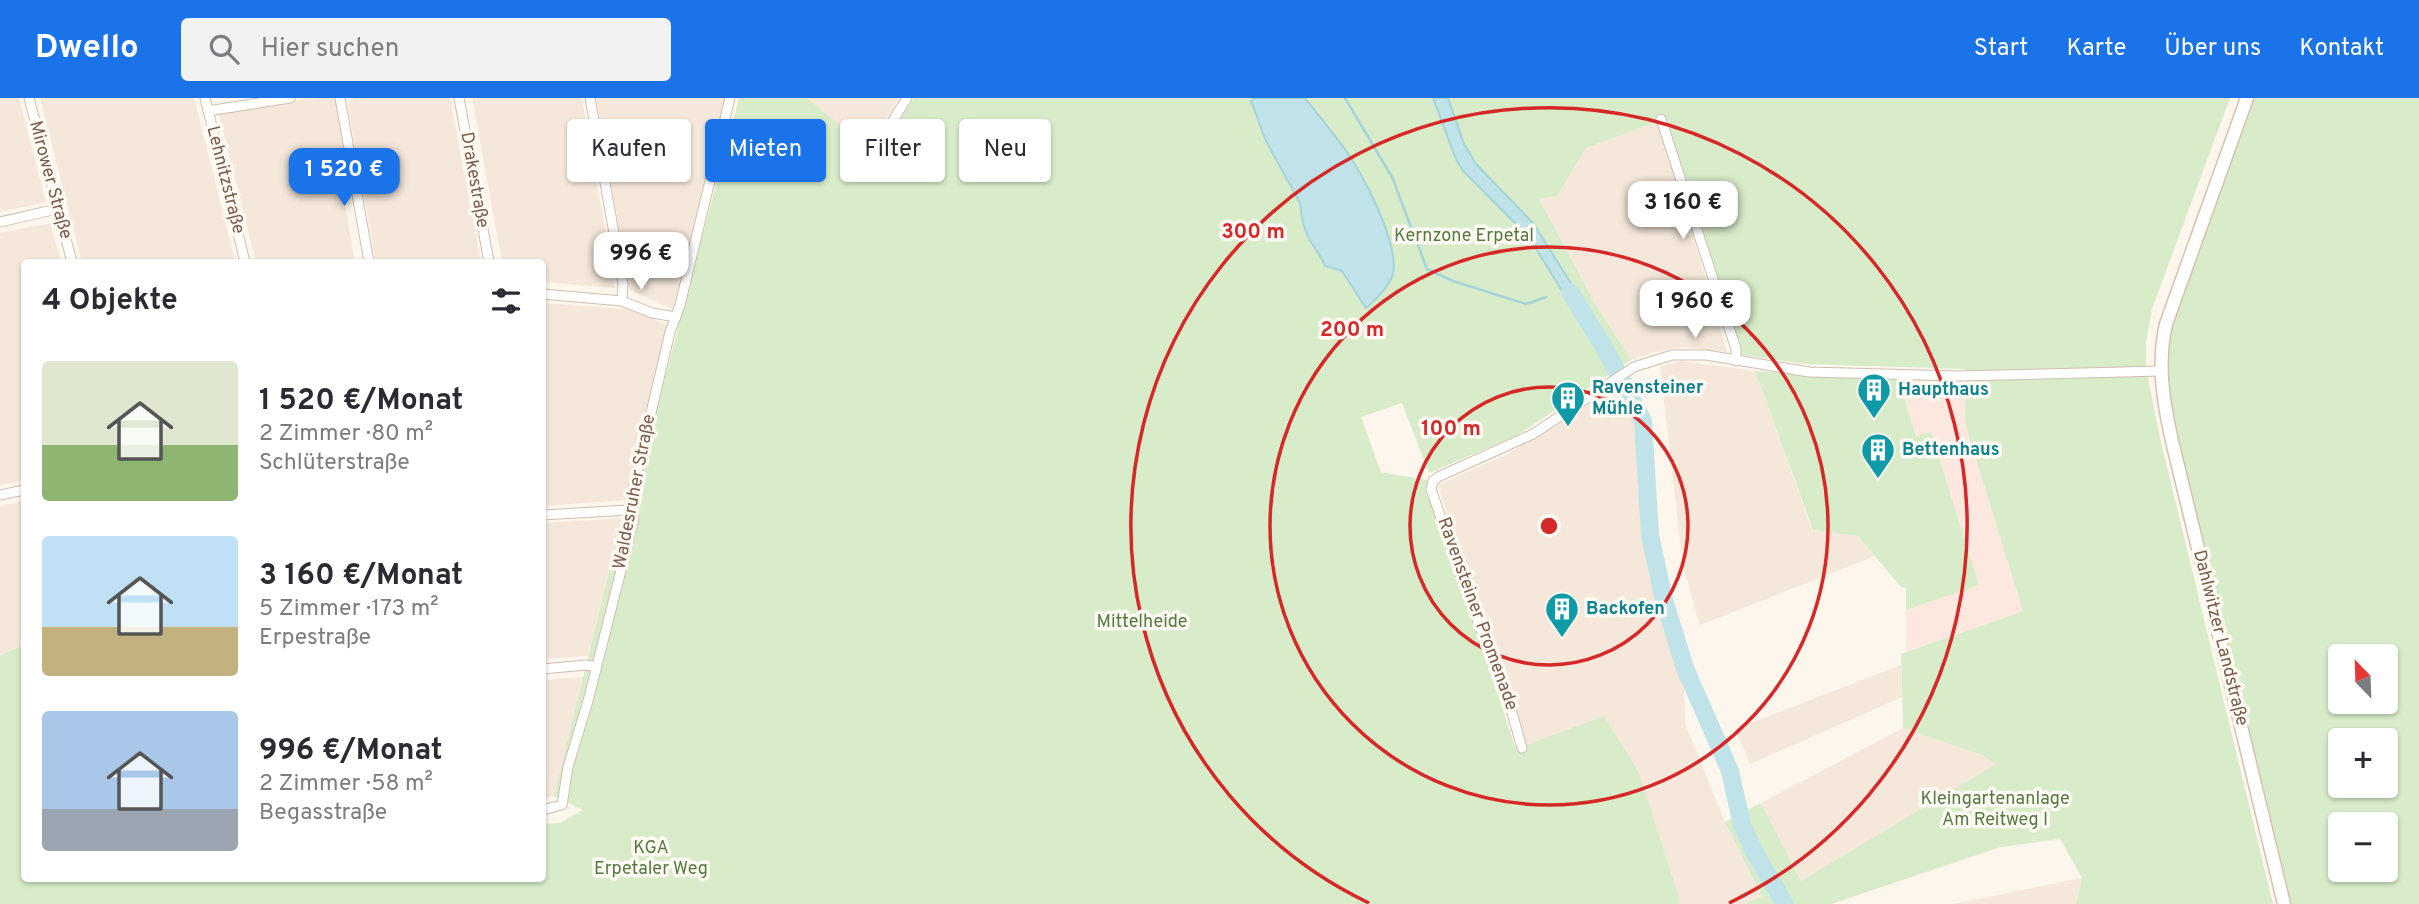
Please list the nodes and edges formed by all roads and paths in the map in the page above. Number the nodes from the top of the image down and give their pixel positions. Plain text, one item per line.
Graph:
1 (29, 98) edge
2 (205, 98) edge
3 (290, 98) edge
4 (341, 98) edge
5 (459, 98) edge
6 (590, 98) edge
7 (730, 98) edge
8 (907, 98) edge
9 (2247, 98) edge
10 (208, 111) junction
11 (894, 119) edge
12 (1661, 119) dead end
13 (57, 209) junction
14 (0, 222) edge
15 (71, 259) edge
16 (245, 259) edge
17 (368, 259) edge
18 (488, 259) edge
19 (546, 294) edge
20 (622, 301) junction
21 (676, 317) junction
22 (1736, 361) junction
23 (2161, 371) junction
24 (21, 491) edge
25 (0, 495) edge
26 (629, 510) junction
27 (546, 515) edge
28 (596, 667) junction
29 (546, 669) edge
30 (1522, 748) dead end
31 (546, 809) edge
32 (2284, 904) edge

1 - 13 street, Mirower Straße
2 - 10 street, Lehnitzstraße
3 - 10 street
4 - 17 street
5 - 18 street, Drakestraße
6 - 20 street
7 - 21 street, Waldesruher Straße
8 - 11 street
9 - 23 main road, Dahlwitzer Landstraße
10 - 16 street, Lehnitzstraße
12 - 22 street
13 - 14 street
13 - 15 street, Mirower Straße
19 - 20 street
20 - 21 street
21 - 26 street, Waldesruher Straße
22 - 23 street
22 - 30 street, Ravensteiner Promenade
23 - 32 main road, Dahlwitzer Landstraße
24 - 25 street
26 - 27 street
26 - 28 street, Waldesruher Straße
28 - 29 street
28 - 31 street, Waldesruher Straße

